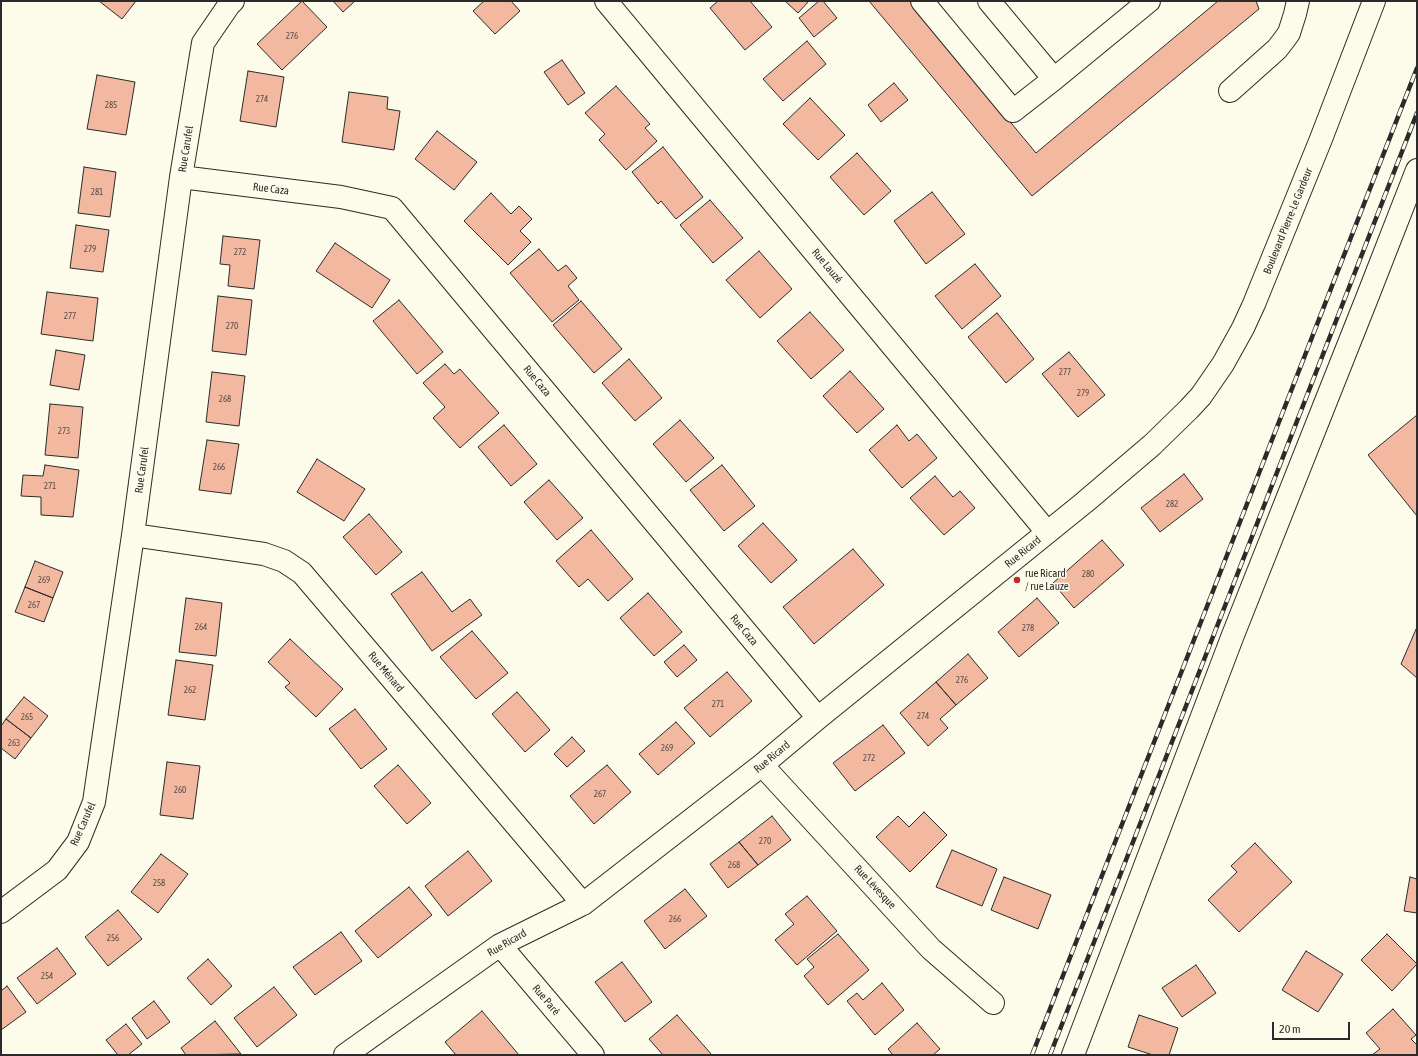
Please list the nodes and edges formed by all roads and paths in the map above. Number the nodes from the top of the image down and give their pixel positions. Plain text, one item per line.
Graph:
1 (233, 1) edge
2 (606, 1) edge
3 (922, 1) edge
4 (989, 1) edge
5 (1149, 1) edge
6 (1298, 1) edge
7 (1374, 1) edge
8 (1054, 79) junction
9 (1230, 91) dead end
10 (1417, 170) edge
11 (181, 177) junction
12 (1173, 425) joint
13 (1047, 532) junction
14 (133, 535) junction
15 (818, 718) junction
16 (762, 765) junction
17 (583, 904) junction
18 (1, 912) edge
19 (500, 945) junction
20 (993, 1003) dead end
21 (345, 1055) edge
22 (593, 1055) edge
23 (1073, 1055) edge

1 - 11 street, Rue Carufel
2 - 13 street, Rue Lauzé
3 - 8 street
4 - 8 street
5 - 8 street
6 - 9 street
7 - 12 street, Boulevard Pierre-Le Gardeur
10 - 23 street
11 - 14 street, Rue Carufel
11 - 15 street, Rue Caza
12 - 13 street, Rue Ricard
13 - 15 street, Rue Ricard
14 - 17 street, Rue Ménard
14 - 18 street, Rue Carufel
15 - 16 street, Rue Ricard
16 - 17 street, Rue Ricard
16 - 20 street, Rue Lévesque
17 - 19 street, Rue Ricard
19 - 21 street, Rue Ricard
19 - 22 street, Rue Paré

